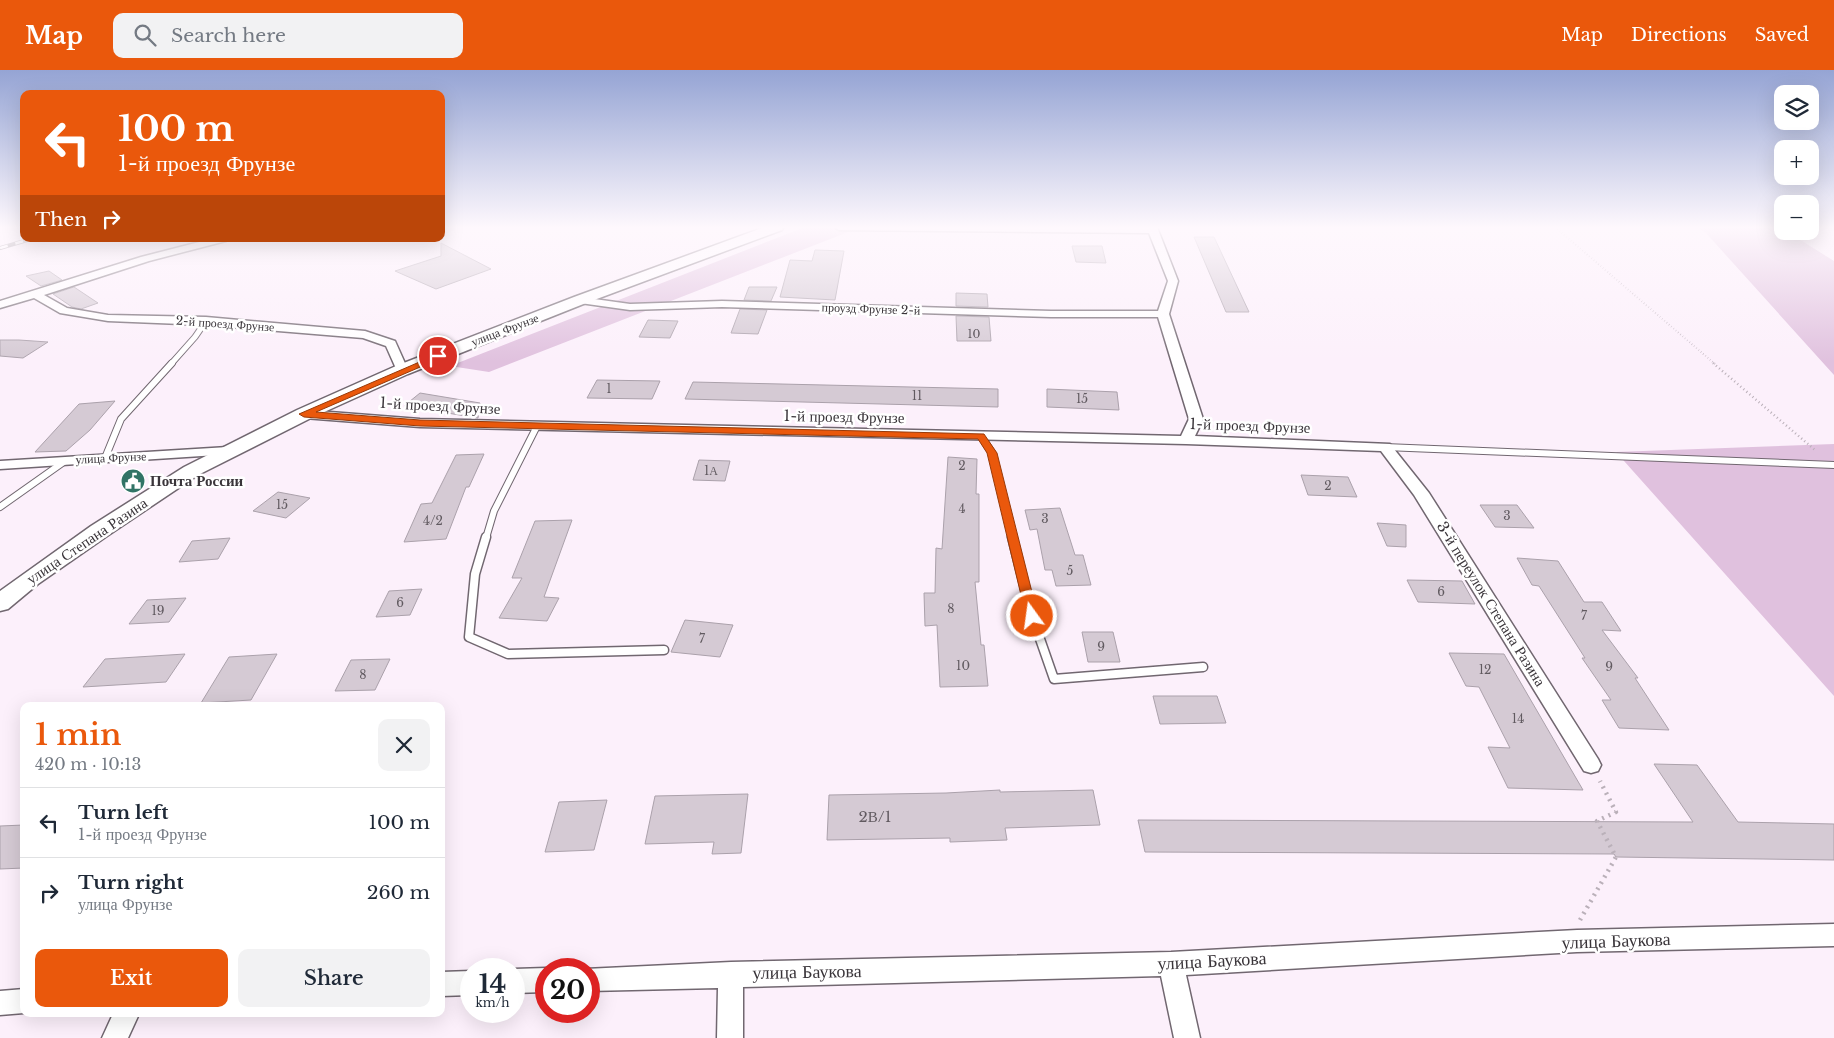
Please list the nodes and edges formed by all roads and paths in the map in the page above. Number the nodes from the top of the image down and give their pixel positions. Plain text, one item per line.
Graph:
1 (103, 272) edge
2 (655, 272) edge
3 (1169, 272) edge
4 (1608, 272) edge
5 (34, 294) junction
6 (580, 300) junction
7 (0, 305) edge
8 (1163, 314) junction
9 (206, 321) junction
10 (402, 370) junction
11 (304, 414) junction
12 (537, 426) junction
13 (981, 436) junction
14 (1186, 440) junction
15 (1385, 447) junction
16 (228, 451) junction
17 (105, 458) junction
18 (66, 460) junction
19 (0, 465) edge
20 (1833, 465) edge
21 (0, 507) edge
22 (0, 604) edge
23 (664, 650) dead end
24 (1203, 667) dead end
25 (1592, 765) joint
26 (1834, 935) edge
27 (1567, 942) junction
28 (1171, 964) junction
29 (731, 974) junction
30 (600, 979) edge
31 (460, 983) edge
32 (445, 984) edge
33 (20, 1001) edge
34 (0, 1003) edge
35 (125, 1017) edge
36 (115, 1038) edge
37 (730, 1038) edge
38 (1187, 1038) edge

1 - 5 street
2 - 6 street, улица Фрунзе
3 - 8 street
4 - 20 path
5 - 7 street
5 - 9 street, 2-й проезд Фрунзе
6 - 8 street, проузд Фрунзе 2-й
6 - 10 street, улица Фрунзе
8 - 14 street
9 - 10 street, 2-й проезд Фрунзе
9 - 17 lane
10 - 11 street, улица Фрунзе
11 - 12 street, 1-й проезд Фрунзе
11 - 16 street, улица Фрунзе
12 - 13 street, 1-й проезд Фрунзе
12 - 23 lane
13 - 14 street, 1-й проезд Фрунзе
13 - 24 lane
14 - 15 street, 1-й проезд Фрунзе
15 - 20 lane
15 - 25 street, 3-й переулок Степана Разина
16 - 17 street, улица Фрунзе
16 - 22 street, улица Степана Разина
17 - 18 street, улица Фрунзе
18 - 19 street, улица Фрунзе
18 - 21 lane
25 - 27 path
26 - 27 street, улица Баукова
27 - 28 street, улица Баукова
28 - 29 street, улица Баукова
28 - 38 street
29 - 30 street, улица Баукова
29 - 37 street
31 - 32 street
33 - 34 street
35 - 36 street

